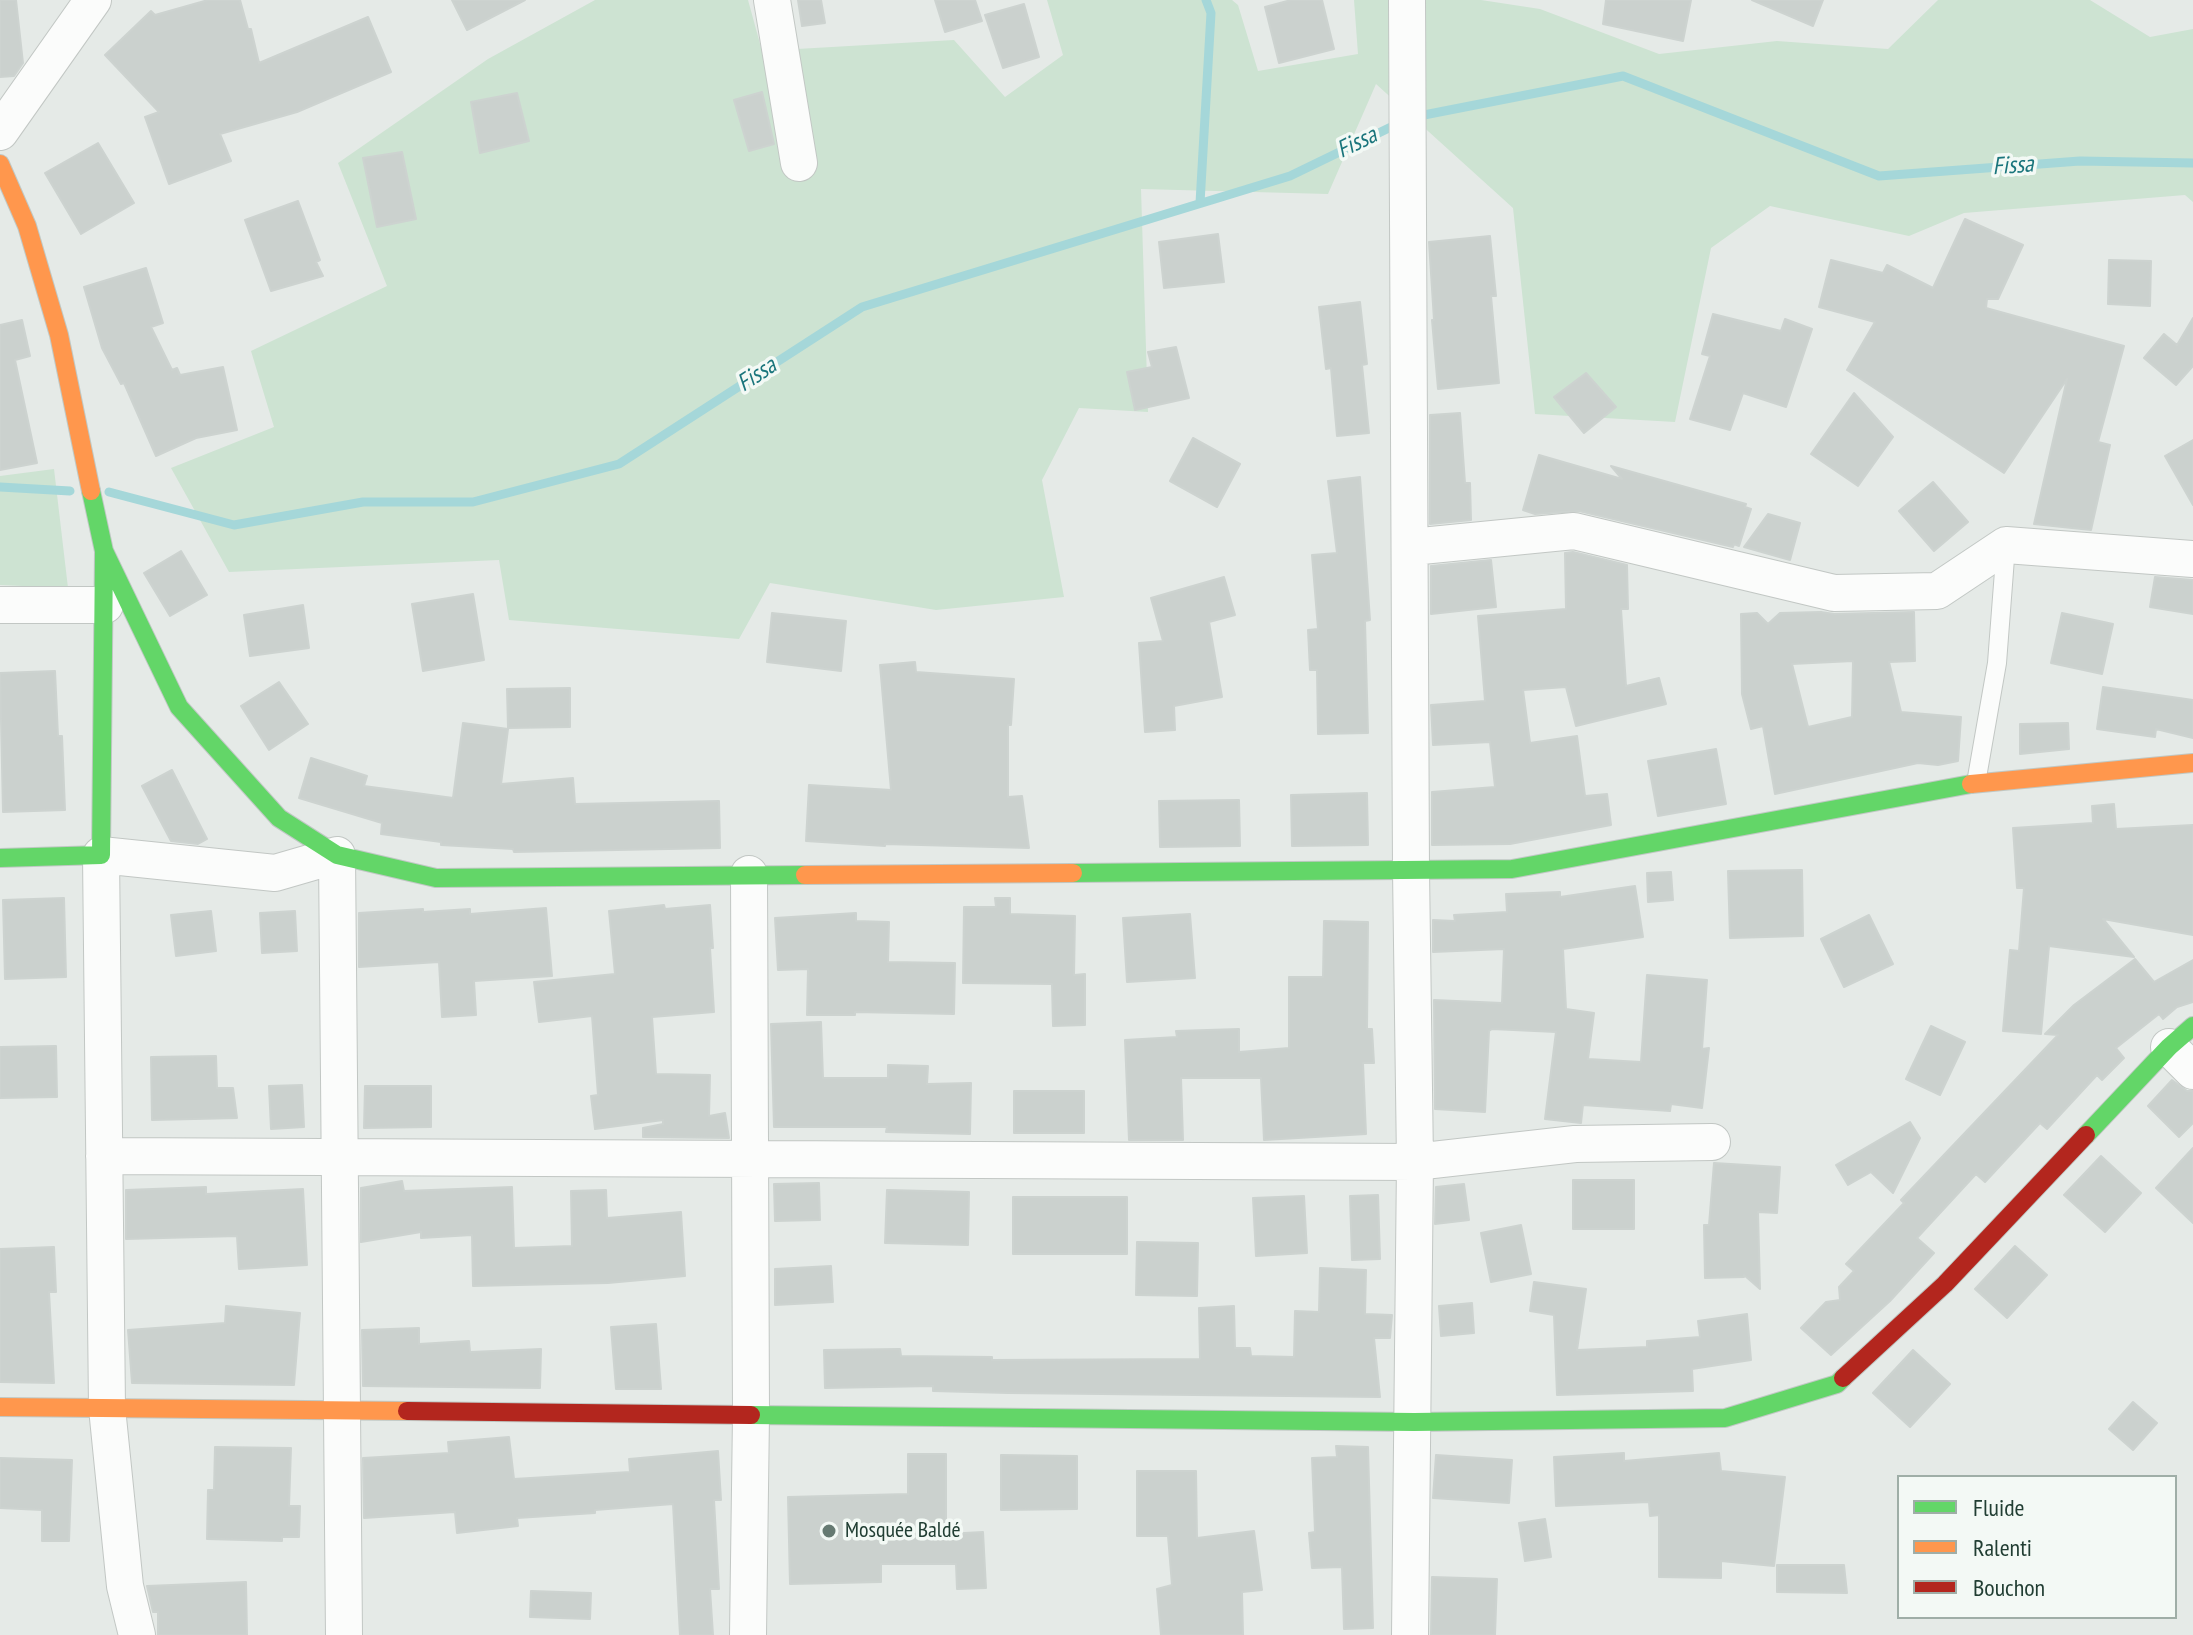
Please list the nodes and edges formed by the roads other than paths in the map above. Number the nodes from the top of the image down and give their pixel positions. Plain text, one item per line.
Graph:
1 (93, 0) edge
2 (772, 0) edge
3 (1407, 0) edge
4 (0, 132) edge
5 (799, 163) dead end
6 (0, 164) edge
7 (2006, 545) junction
8 (1411, 547) junction
9 (104, 551) junction
10 (2193, 559) edge
11 (0, 605) edge
12 (105, 605) junction
13 (2193, 763) edge
14 (1976, 783) junction
15 (101, 855) junction
16 (337, 855) junction
17 (0, 858) edge
18 (1411, 870) junction
19 (749, 874) junction
20 (2185, 1048) edge
21 (1712, 1142) dead end
22 (104, 1156) junction
23 (339, 1159) junction
24 (750, 1159) junction
25 (1415, 1162) junction
26 (0, 1407) edge
27 (107, 1408) junction
28 (342, 1410) junction
29 (751, 1415) junction
30 (1414, 1422) junction
31 (137, 1635) edge
32 (344, 1635) edge
33 (748, 1635) edge
34 (1410, 1635) edge

1 - 4 street
2 - 5 street
3 - 8 street
6 - 9 street
7 - 8 street
7 - 10 street
7 - 14 lane
8 - 18 street
9 - 12 street
9 - 16 street
11 - 12 street
12 - 15 street
13 - 14 street
14 - 18 street
15 - 16 street
15 - 17 street
15 - 22 street
16 - 19 street
16 - 23 street
18 - 19 street
18 - 25 street
19 - 24 street
20 - 30 street
21 - 25 street
22 - 23 street
22 - 27 street
23 - 24 street
23 - 28 street
24 - 25 street
24 - 29 street
25 - 30 street
26 - 27 street
27 - 28 street
27 - 31 street
28 - 29 street
28 - 32 street
29 - 30 street
29 - 33 street
30 - 34 street

